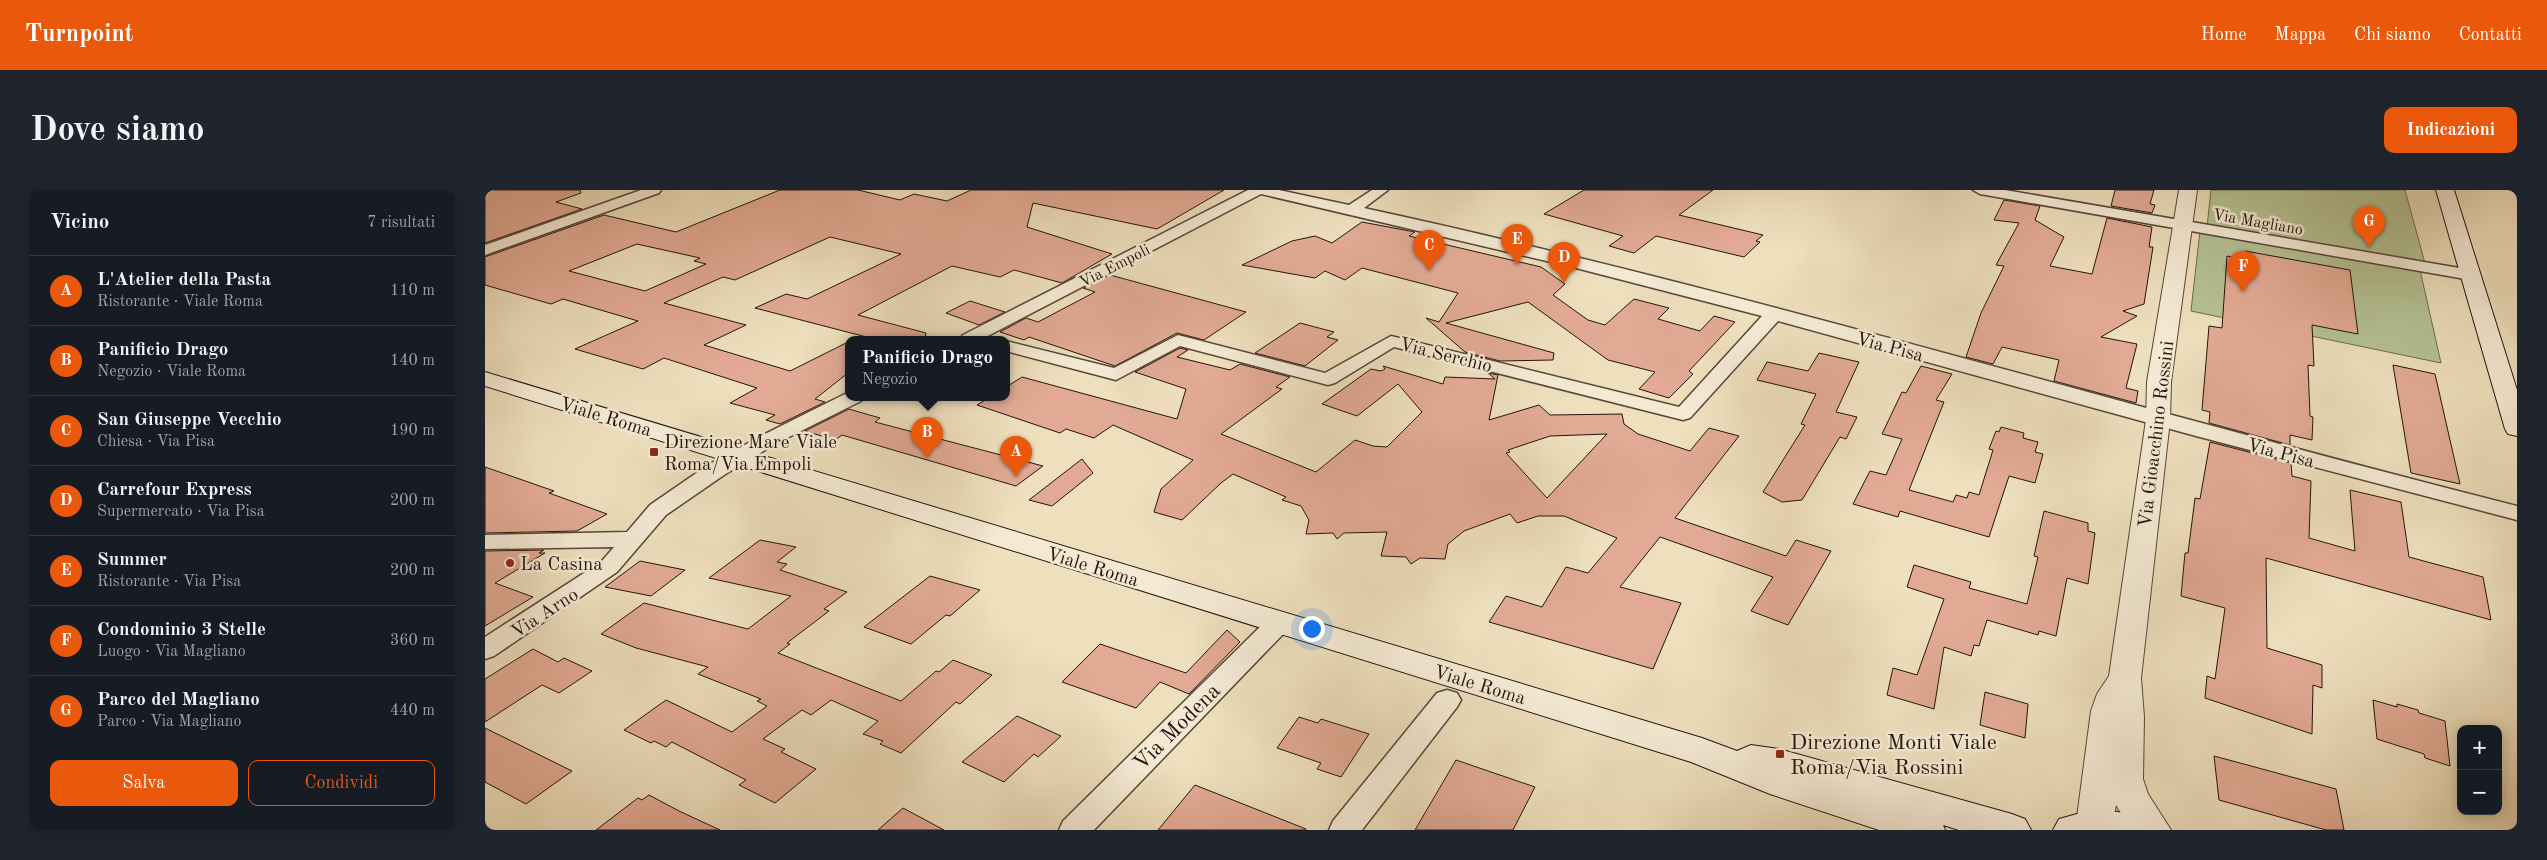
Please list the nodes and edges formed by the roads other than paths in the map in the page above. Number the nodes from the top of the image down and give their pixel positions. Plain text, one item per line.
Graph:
1 (654, 190) edge
2 (1259, 190) edge
3 (1381, 190) edge
4 (1980, 190) edge
5 (2188, 190) edge
6 (2445, 190) edge
7 (1353, 209) junction
8 (2183, 226) junction
9 (485, 250) edge
10 (2471, 275) junction
11 (1775, 314) junction
12 (979, 336) edge
13 (1010, 347) edge
14 (485, 379) edge
15 (846, 401) edge
16 (2157, 420) junction
17 (2517, 429) edge
18 (737, 457) junction
19 (2517, 513) edge
20 (632, 539) junction
21 (485, 542) edge
22 (1279, 623) junction
23 (485, 650) edge
24 (2125, 678) junction
25 (1447, 700) dead end
26 (1701, 752) junction
27 (2084, 828) edge
28 (1073, 830) edge
29 (1344, 830) edge
30 (1926, 830) edge
31 (2012, 830) edge
32 (2132, 830) edge
33 (2152, 830) edge

1 - 9 street
2 - 7 street, Via Pisa
2 - 12 street, Via Empoli
3 - 7 street
4 - 8 street, Via Magliano
5 - 8 main road, Via Gioacchino Rossini
6 - 10 main road
7 - 11 street, Via Pisa
8 - 10 street, Via Magliano
8 - 16 main road, Via Gioacchino Rossini
10 - 17 main road
11 - 13 street, Via Serchio
11 - 16 street, Via Pisa
14 - 18 main road, Viale Roma
15 - 18 street
16 - 19 street, Via Pisa
16 - 24 main road, Via Gioacchino Rossini
18 - 20 street, Via Arno
18 - 22 main road, Viale Roma
20 - 21 street
20 - 23 street, Via Arno
22 - 26 main road, Viale Roma
22 - 28 street, Via Modena
24 - 27 main road, Via Gioacchino Rossini
24 - 33 main road, Via Gioacchino Rossini
25 - 29 street
26 - 30 main road, Viale Roma
26 - 31 main road, Viale Roma
27 - 32 main road

